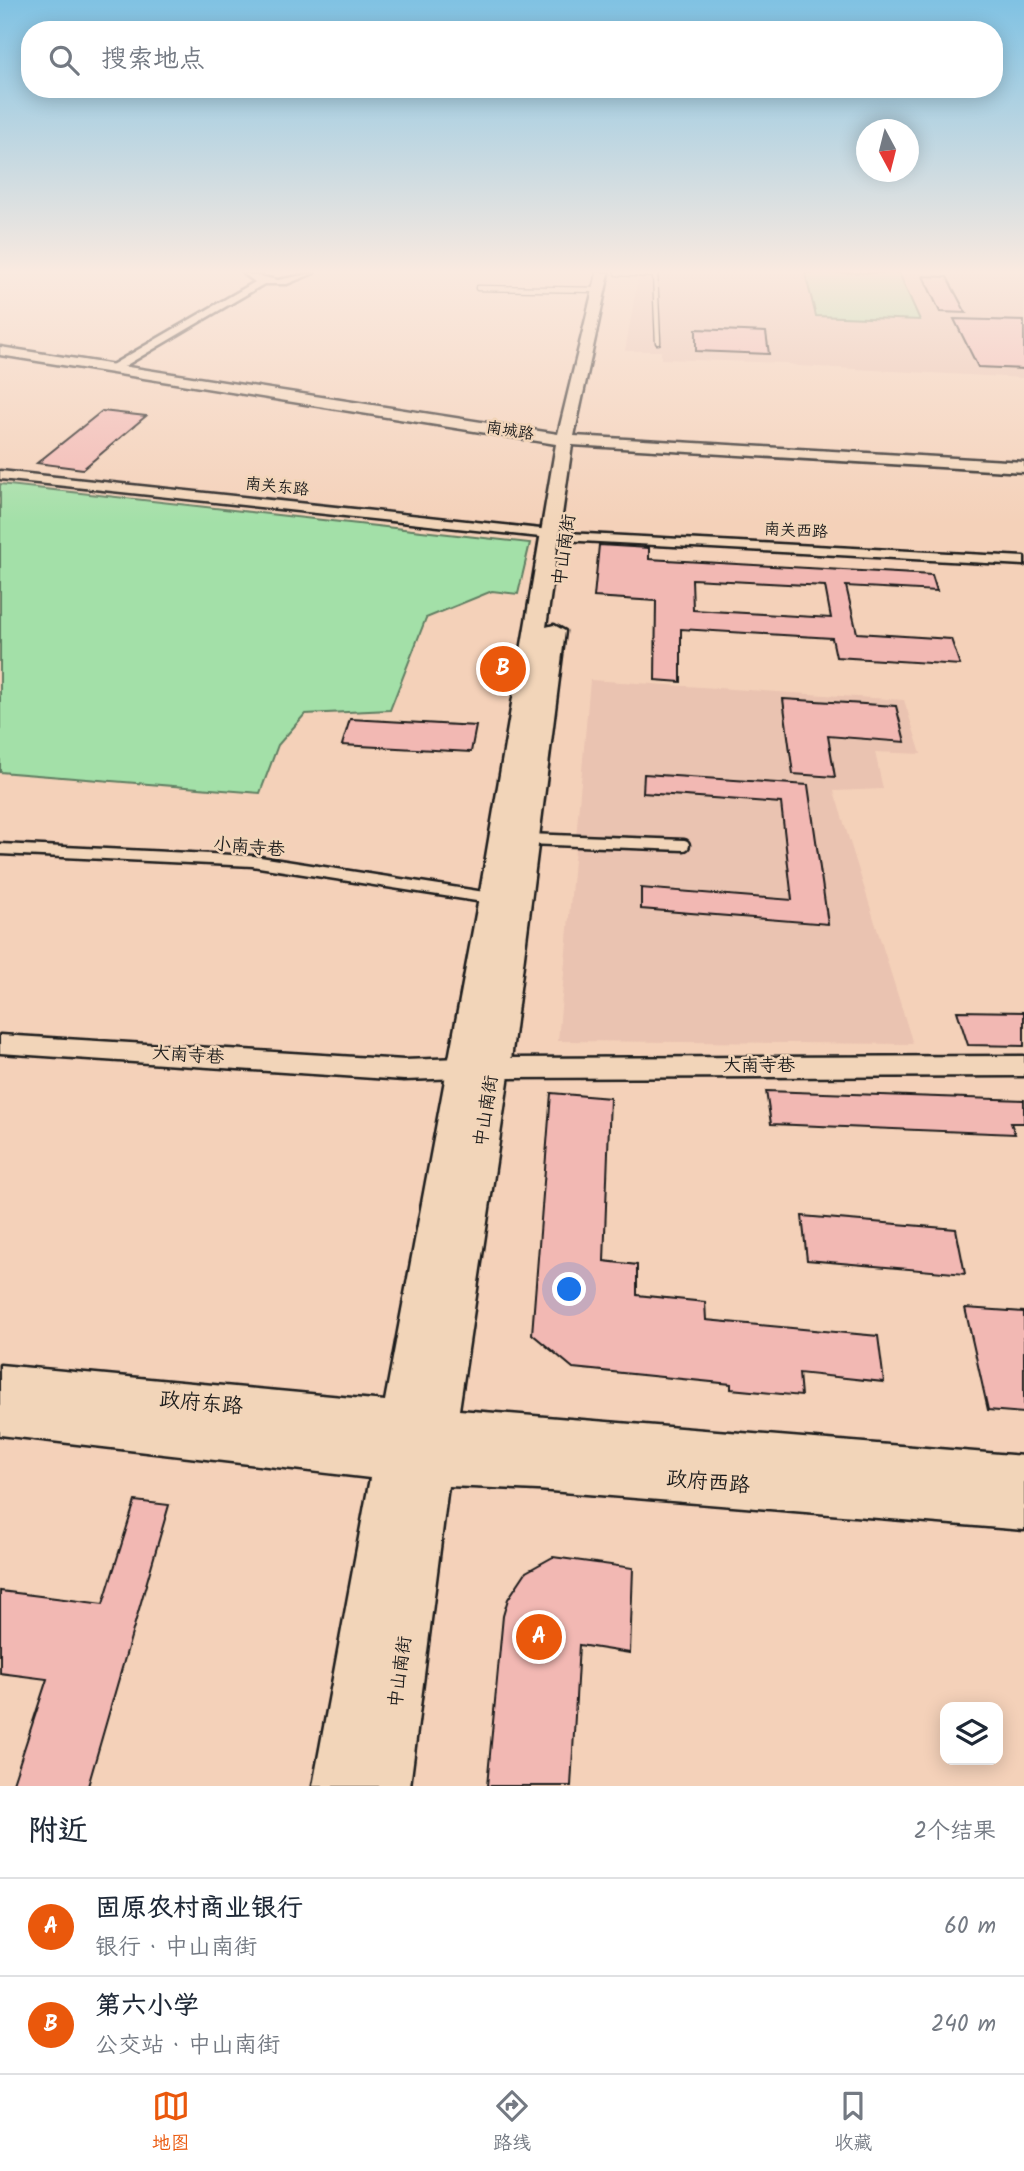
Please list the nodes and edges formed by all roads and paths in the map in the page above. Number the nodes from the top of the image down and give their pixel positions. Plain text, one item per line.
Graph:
1 (43, 356) edge
2 (67, 356) edge
3 (136, 356) edge
4 (588, 356) edge
5 (595, 356) edge
6 (120, 366) junction
7 (574, 438) junction
8 (1024, 460) edge
9 (1024, 467) edge
10 (0, 475) edge
11 (559, 535) junction
12 (1024, 561) edge
13 (514, 838) junction
14 (684, 845) dead end
15 (0, 849) edge
16 (493, 898) junction
17 (0, 1044) edge
18 (1024, 1066) edge
19 (461, 1068) junction
20 (494, 1068) junction
21 (0, 1385) edge
22 (0, 1414) edge
23 (415, 1443) junction
24 (1024, 1477) edge
25 (1024, 1508) edge
26 (338, 1786) edge
27 (385, 1786) edge

1 - 6 main road, 南城路
2 - 6 main road, 南城路
3 - 6 street
4 - 7 main road
5 - 7 main road
6 - 7 main road, 南城路
7 - 8 main road, 南城路
7 - 9 main road, 南城路
7 - 11 main road, 中山南街
10 - 11 street, 南关东路
11 - 12 street, 南关西路
11 - 13 main road, 中山南街
13 - 14 lane
13 - 16 main road, 中山南街
13 - 20 main road, 中山南街
15 - 16 lane, 小南寺巷
16 - 19 main road, 中山南街
17 - 19 street, 大南寺巷
18 - 20 street, 大南寺巷
19 - 23 main road, 中山南街
20 - 23 main road, 中山南街
21 - 23 main road, 政府东路
22 - 23 main road, 政府东路
23 - 24 main road, 政府西路
23 - 25 main road, 政府西路
23 - 26 main road, 中山南街
23 - 27 main road, 中山南街

